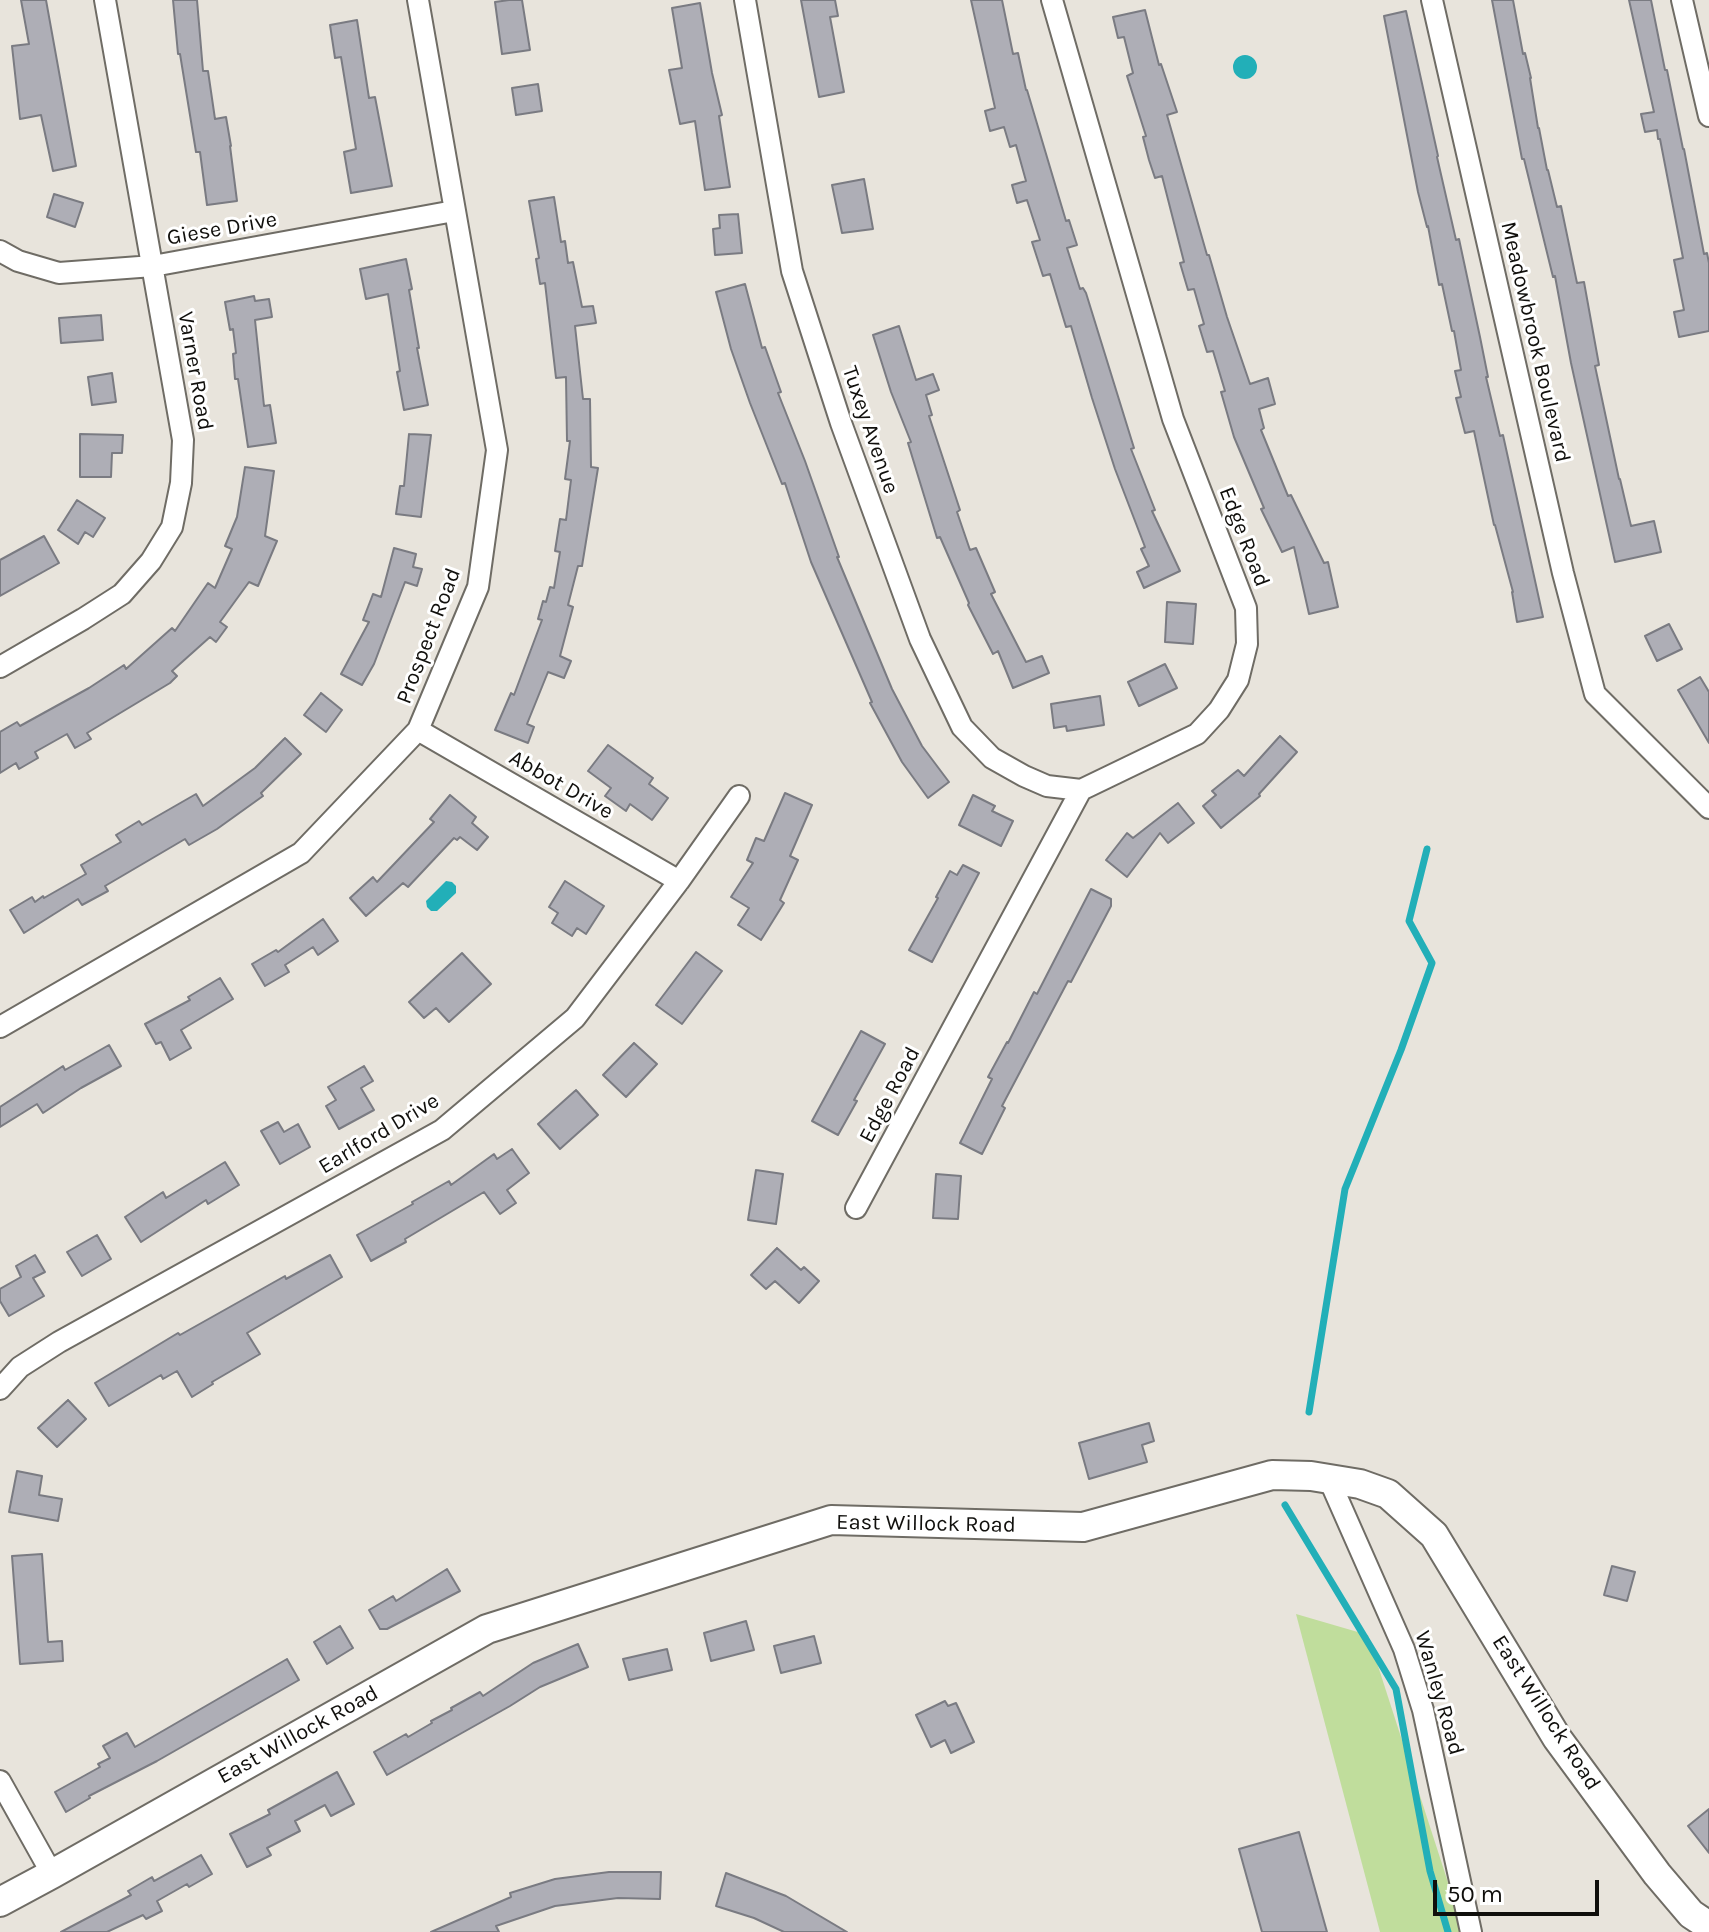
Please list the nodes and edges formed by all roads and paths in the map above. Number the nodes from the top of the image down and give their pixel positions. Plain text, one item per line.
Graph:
1 (105, 0) edge
2 (418, 0) edge
3 (745, 0) edge
4 (1052, 0) edge
5 (1432, 0) edge
6 (1682, 0) edge
7 (1709, 116) edge
8 (454, 211) junction
9 (0, 251) edge
10 (153, 266) junction
11 (0, 667) edge
12 (418, 730) junction
13 (1081, 790) junction
14 (739, 796) dead end
15 (1709, 808) edge
16 (679, 881) junction
17 (0, 1027) edge
18 (856, 1208) dead end
19 (0, 1389) edge
20 (1328, 1477) junction
21 (0, 1781) edge
22 (52, 1874) junction
23 (0, 1902) edge
24 (1709, 1926) edge
25 (1471, 1932) edge

1 - 10 street, Varner Road
2 - 8 street, Prospect Road
3 - 13 street, Tuxey Avenue
4 - 13 street, Edge Road
5 - 15 street, Meadowbrook Boulevard
6 - 7 street
8 - 10 street, Giese Drive
8 - 12 street, Prospect Road
9 - 10 street, Giese Drive
10 - 11 street, Varner Road
12 - 16 street, Abbot Drive
12 - 17 street, Prospect Road
13 - 18 street, Edge Road
14 - 16 street, Earlford Drive
16 - 19 street, Earlford Drive
20 - 22 street, East Willock Road
20 - 24 street, East Willock Road
20 - 25 street, Wanley Road
21 - 22 street
22 - 23 street, East Willock Road

